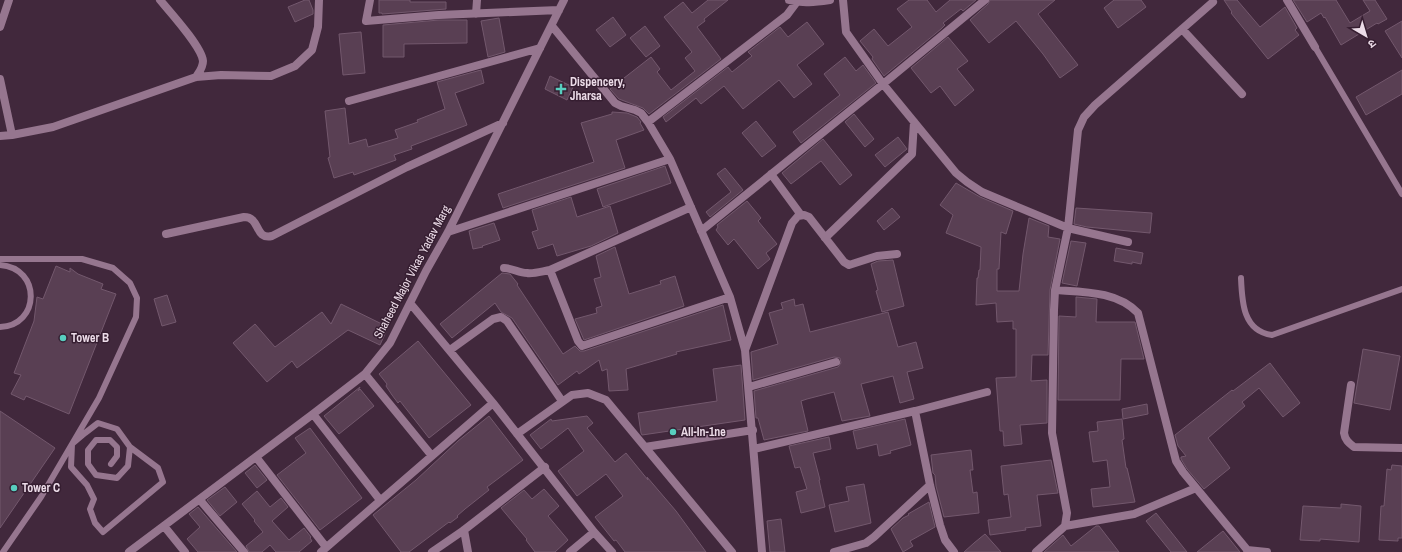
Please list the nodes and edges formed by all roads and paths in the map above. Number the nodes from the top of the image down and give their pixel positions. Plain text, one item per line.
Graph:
1 (9, 0) edge
2 (160, 0) edge
3 (319, 0) edge
4 (370, 0) edge
5 (477, 0) edge
6 (564, 0) edge
7 (830, 0) edge
8 (843, 0) edge
9 (985, 0) edge
10 (1287, 0) edge
11 (793, 1) edge
12 (1213, 2) dead end
13 (559, 10) junction
14 (476, 14) junction
15 (552, 26) junction
16 (0, 27) edge
17 (1182, 29) junction
18 (1315, 47) joint
19 (540, 48) junction
20 (196, 77) junction
21 (0, 79) edge
22 (883, 84) junction
23 (1242, 94) dead end
24 (349, 101) dead end
25 (648, 122) junction
26 (914, 122) junction
27 (503, 123) junction
28 (12, 135) junction
29 (0, 136) edge
30 (670, 159) junction
31 (771, 174) junction
32 (1402, 194) edge
33 (691, 207) junction
34 (801, 215) junction
35 (1068, 228) junction
36 (701, 231) junction
37 (448, 232) junction
38 (166, 234) dead end
39 (825, 238) junction
40 (1128, 242) dead end
41 (897, 254) dead end
42 (20, 259) junction
43 (0, 260) edge
44 (0, 265) edge
45 (504, 268) dead end
46 (17, 270) junction
47 (550, 270) junction
48 (1241, 278) dead end
49 (1402, 289) edge
50 (1055, 290) junction
51 (730, 297) junction
52 (410, 303) junction
53 (0, 327) edge
54 (450, 350) junction
55 (746, 350) junction
56 (836, 362) dead end
57 (365, 374) junction
58 (1351, 385) dead end
59 (749, 387) junction
60 (987, 392) dead end
61 (562, 401) junction
62 (493, 403) junction
63 (915, 411) junction
64 (313, 414) junction
65 (753, 430) junction
66 (517, 434) junction
67 (72, 444) junction
68 (130, 447) junction
69 (645, 447) junction
70 (1402, 448) edge
71 (754, 449) junction
72 (432, 456) junction
73 (256, 457) junction
74 (111, 464) dead end
75 (544, 467) junction
76 (930, 485) junction
77 (1196, 488) junction
78 (200, 500) junction
79 (380, 500) junction
80 (164, 526) junction
81 (1065, 526) junction
82 (464, 530) junction
83 (594, 532) junction
84 (141, 549) edge
85 (324, 549) edge
86 (1248, 551) edge
87 (3, 552) edge
88 (129, 552) edge
89 (185, 552) edge
90 (244, 552) edge
91 (432, 552) edge
92 (468, 552) edge
93 (570, 552) edge
94 (612, 552) edge
95 (732, 552) edge
96 (762, 552) edge
97 (834, 552) edge
98 (954, 552) edge
99 (1036, 552) edge
100 (1267, 552) edge

1 - 16 street
2 - 20 street
3 - 20 street
4 - 14 street
5 - 14 street
6 - 13 street, Shaheed Major Vikas Yadav Marg
7 - 11 street
8 - 22 street
9 - 22 street
10 - 18 street
11 - 25 street
12 - 17 street
13 - 14 street
13 - 15 street, Shaheed Major Vikas Yadav Marg
15 - 19 street, Shaheed Major Vikas Yadav Marg
15 - 25 street
17 - 23 street
17 - 35 street
18 - 32 lane
19 - 24 street
19 - 27 street, Shaheed Major Vikas Yadav Marg
20 - 28 street
21 - 28 street
22 - 26 street
22 - 31 street
25 - 30 street
26 - 35 street
26 - 39 street
27 - 37 street, Shaheed Major Vikas Yadav Marg
27 - 38 street
28 - 29 street
30 - 33 street
30 - 37 street
31 - 34 street
31 - 36 street
33 - 36 street
33 - 47 street
34 - 39 street
34 - 55 street
35 - 40 street
35 - 50 street
36 - 51 street
37 - 52 street, Shaheed Major Vikas Yadav Marg
39 - 41 street
42 - 43 lane
42 - 46 lane
42 - 67 lane
44 - 46 lane
45 - 47 street
46 - 53 lane
47 - 51 street
48 - 49 lane
50 - 77 street
50 - 81 street
51 - 55 street
52 - 54 street
52 - 57 street, Shaheed Major Vikas Yadav Marg
54 - 61 street
54 - 62 street
55 - 59 street
56 - 59 street
57 - 64 street, Shaheed Major Vikas Yadav Marg
57 - 72 street
58 - 70 street
59 - 65 street
60 - 63 street
61 - 66 street
61 - 69 street
62 - 66 street
62 - 72 street
63 - 71 street
63 - 76 street
64 - 73 street, Shaheed Major Vikas Yadav Marg
64 - 79 street
65 - 69 street
65 - 71 street
66 - 75 street
67 - 68 lane
67 - 68 lane
67 - 87 lane
68 - 74 lane
69 - 95 street
71 - 96 street
72 - 79 street
73 - 78 street, Shaheed Major Vikas Yadav Marg
73 - 85 street
75 - 82 street
75 - 83 street
76 - 97 street
76 - 98 street
77 - 81 street
77 - 86 street
78 - 80 street, Shaheed Major Vikas Yadav Marg
78 - 90 street
79 - 85 street
80 - 84 street, Shaheed Major Vikas Yadav Marg
80 - 89 street
81 - 99 street
82 - 91 street
82 - 92 street
83 - 93 street
83 - 94 street
84 - 88 street, Shaheed Major Vikas Yadav Marg
86 - 100 street

